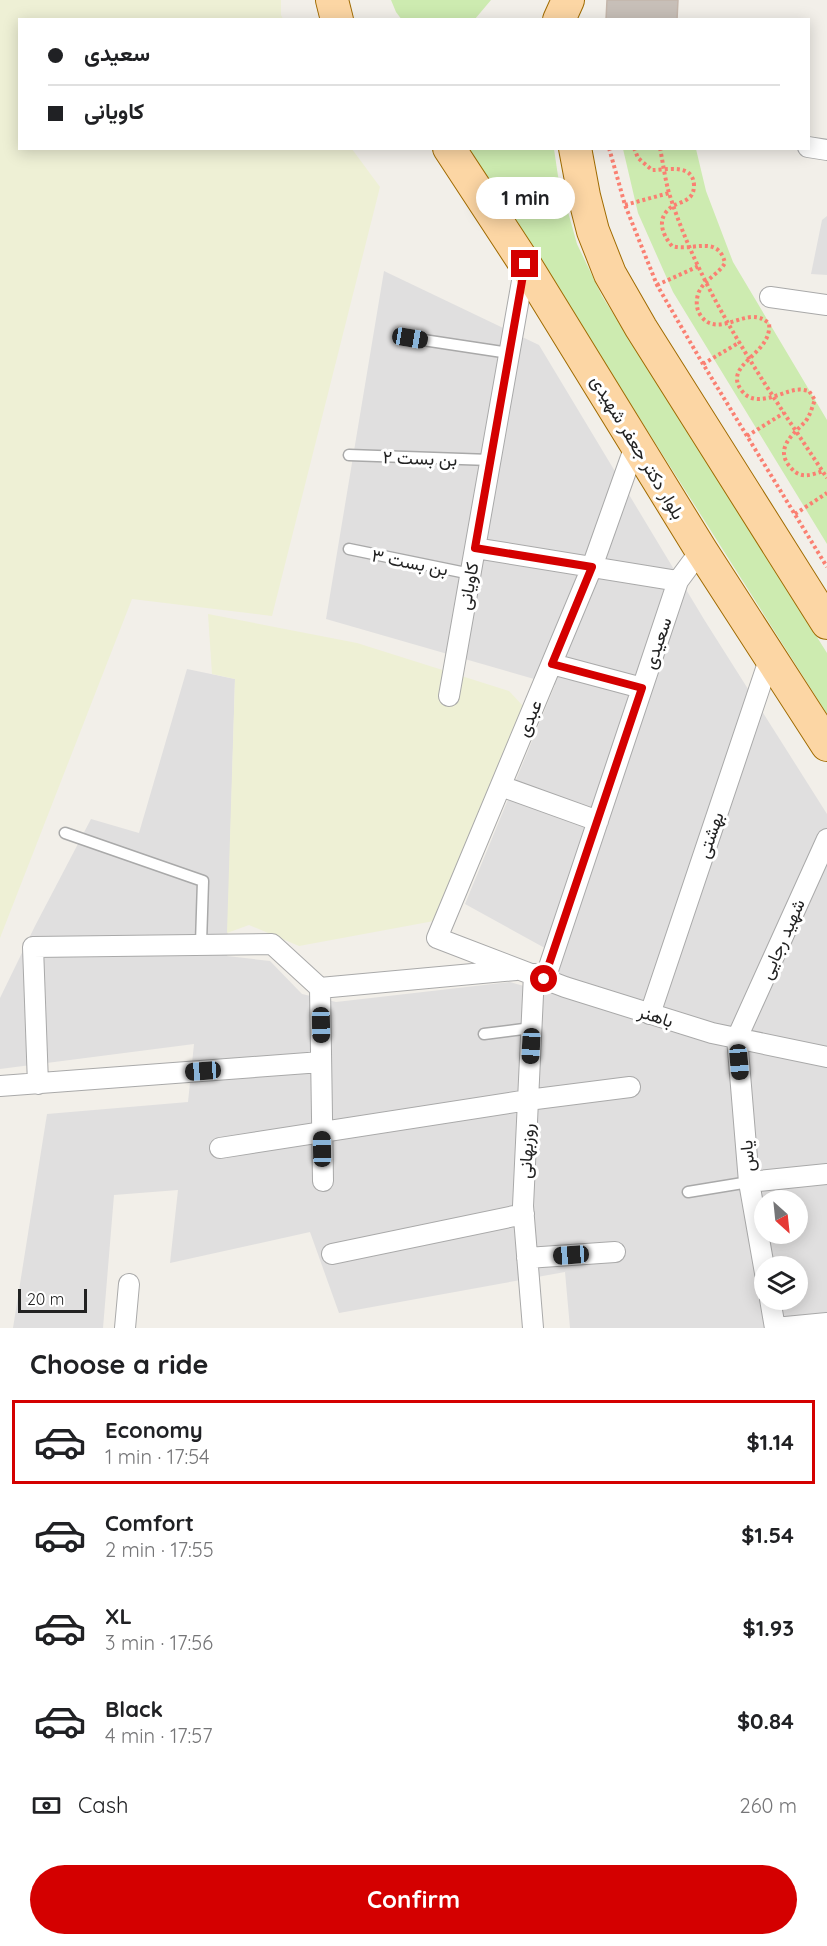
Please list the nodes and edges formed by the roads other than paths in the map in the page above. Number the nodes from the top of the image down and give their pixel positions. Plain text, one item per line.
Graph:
1 (332, 0) edge
2 (568, 0) edge
3 (336, 18) edge
4 (560, 18) edge
5 (810, 147) edge
6 (449, 150) edge
7 (575, 150) edge
8 (827, 150) edge
9 (525, 264) junction
10 (770, 297) dead end
11 (827, 305) edge
12 (410, 338) dead end
13 (509, 353) junction
14 (636, 442) junction
15 (349, 455) dead end
16 (490, 460) junction
17 (475, 548) junction
18 (349, 549) dead end
19 (701, 550) junction
20 (592, 567) junction
21 (471, 574) junction
22 (678, 581) junction
23 (827, 623) edge
24 (770, 657) junction
25 (552, 664) junction
26 (642, 688) junction
27 (449, 696) dead end
28 (827, 745) edge
29 (501, 786) junction
30 (598, 821) junction
31 (65, 833) dead end
32 (827, 839) edge
33 (201, 943) junction
34 (490, 958) joint
35 (533, 974) junction
36 (320, 988) junction
37 (650, 1014) junction
38 (531, 1028) junction
39 (484, 1034) dead end
40 (737, 1038) junction
41 (827, 1057) edge
42 (321, 1062) junction
43 (39, 1084) junction
44 (0, 1086) edge
45 (630, 1087) dead end
46 (528, 1100) junction
47 (322, 1132) junction
48 (220, 1148) dead end
49 (827, 1174) edge
50 (323, 1181) dead end
51 (749, 1182) junction
52 (688, 1192) dead end
53 (524, 1214) junction
54 (615, 1252) dead end
55 (332, 1254) dead end
56 (762, 1256) edge
57 (527, 1258) junction
58 (129, 1284) dead end
59 (772, 1310) edge
60 (827, 1323) edge
61 (125, 1328) edge
62 (533, 1328) edge
63 (775, 1328) edge

1 - 3 main road
2 - 4 main road
5 - 8 street
6 - 9 main road, بلوار دکتر جعفر شهیدی
7 - 23 main road
9 - 13 street, کاویانی
9 - 14 main road, بلوار دکتر جعفر شهیدی
10 - 11 street
12 - 13 lane
13 - 16 street, کاویانی
14 - 19 main road, بلوار دکتر جعفر شهیدی
14 - 20 street, عبدی
15 - 16 lane, بن بست ۲
16 - 17 street, کاویانی
17 - 20 street
17 - 21 street, کاویانی
18 - 21 lane, بن بست ۳
19 - 22 street, سعیدی
19 - 24 main road, بلوار دکتر جعفر شهیدی
20 - 22 street
20 - 25 street, عبدی
21 - 27 street, کاویانی
22 - 26 street, سعیدی
24 - 28 main road, بلوار دکتر جعفر شهیدی
24 - 37 street, بهشتی
25 - 26 street
25 - 29 street, عبدی
26 - 30 street, سعیدی
29 - 30 street
29 - 34 street, عبدی
30 - 35 street, سعیدی
31 - 33 lane
32 - 40 street, شهید رجایی
33 - 36 street
33 - 43 street
34 - 35 street, باهنر
35 - 36 street
35 - 37 street, باهنر
35 - 38 street, روزبهانی
36 - 42 street
37 - 40 street, باهنر
38 - 39 lane
38 - 46 street, روزبهانی
40 - 41 street, باهنر
40 - 51 street, یاس
42 - 43 street
42 - 47 street
43 - 44 street
45 - 46 street
46 - 47 street
46 - 53 street, روزبهانی
47 - 48 street
47 - 50 street
49 - 51 street
51 - 52 lane
51 - 56 street, یاس
53 - 55 street
53 - 57 street, روزبهانی
54 - 57 street
57 - 62 street, روزبهانی
58 - 61 street
59 - 63 street
60 - 63 street

